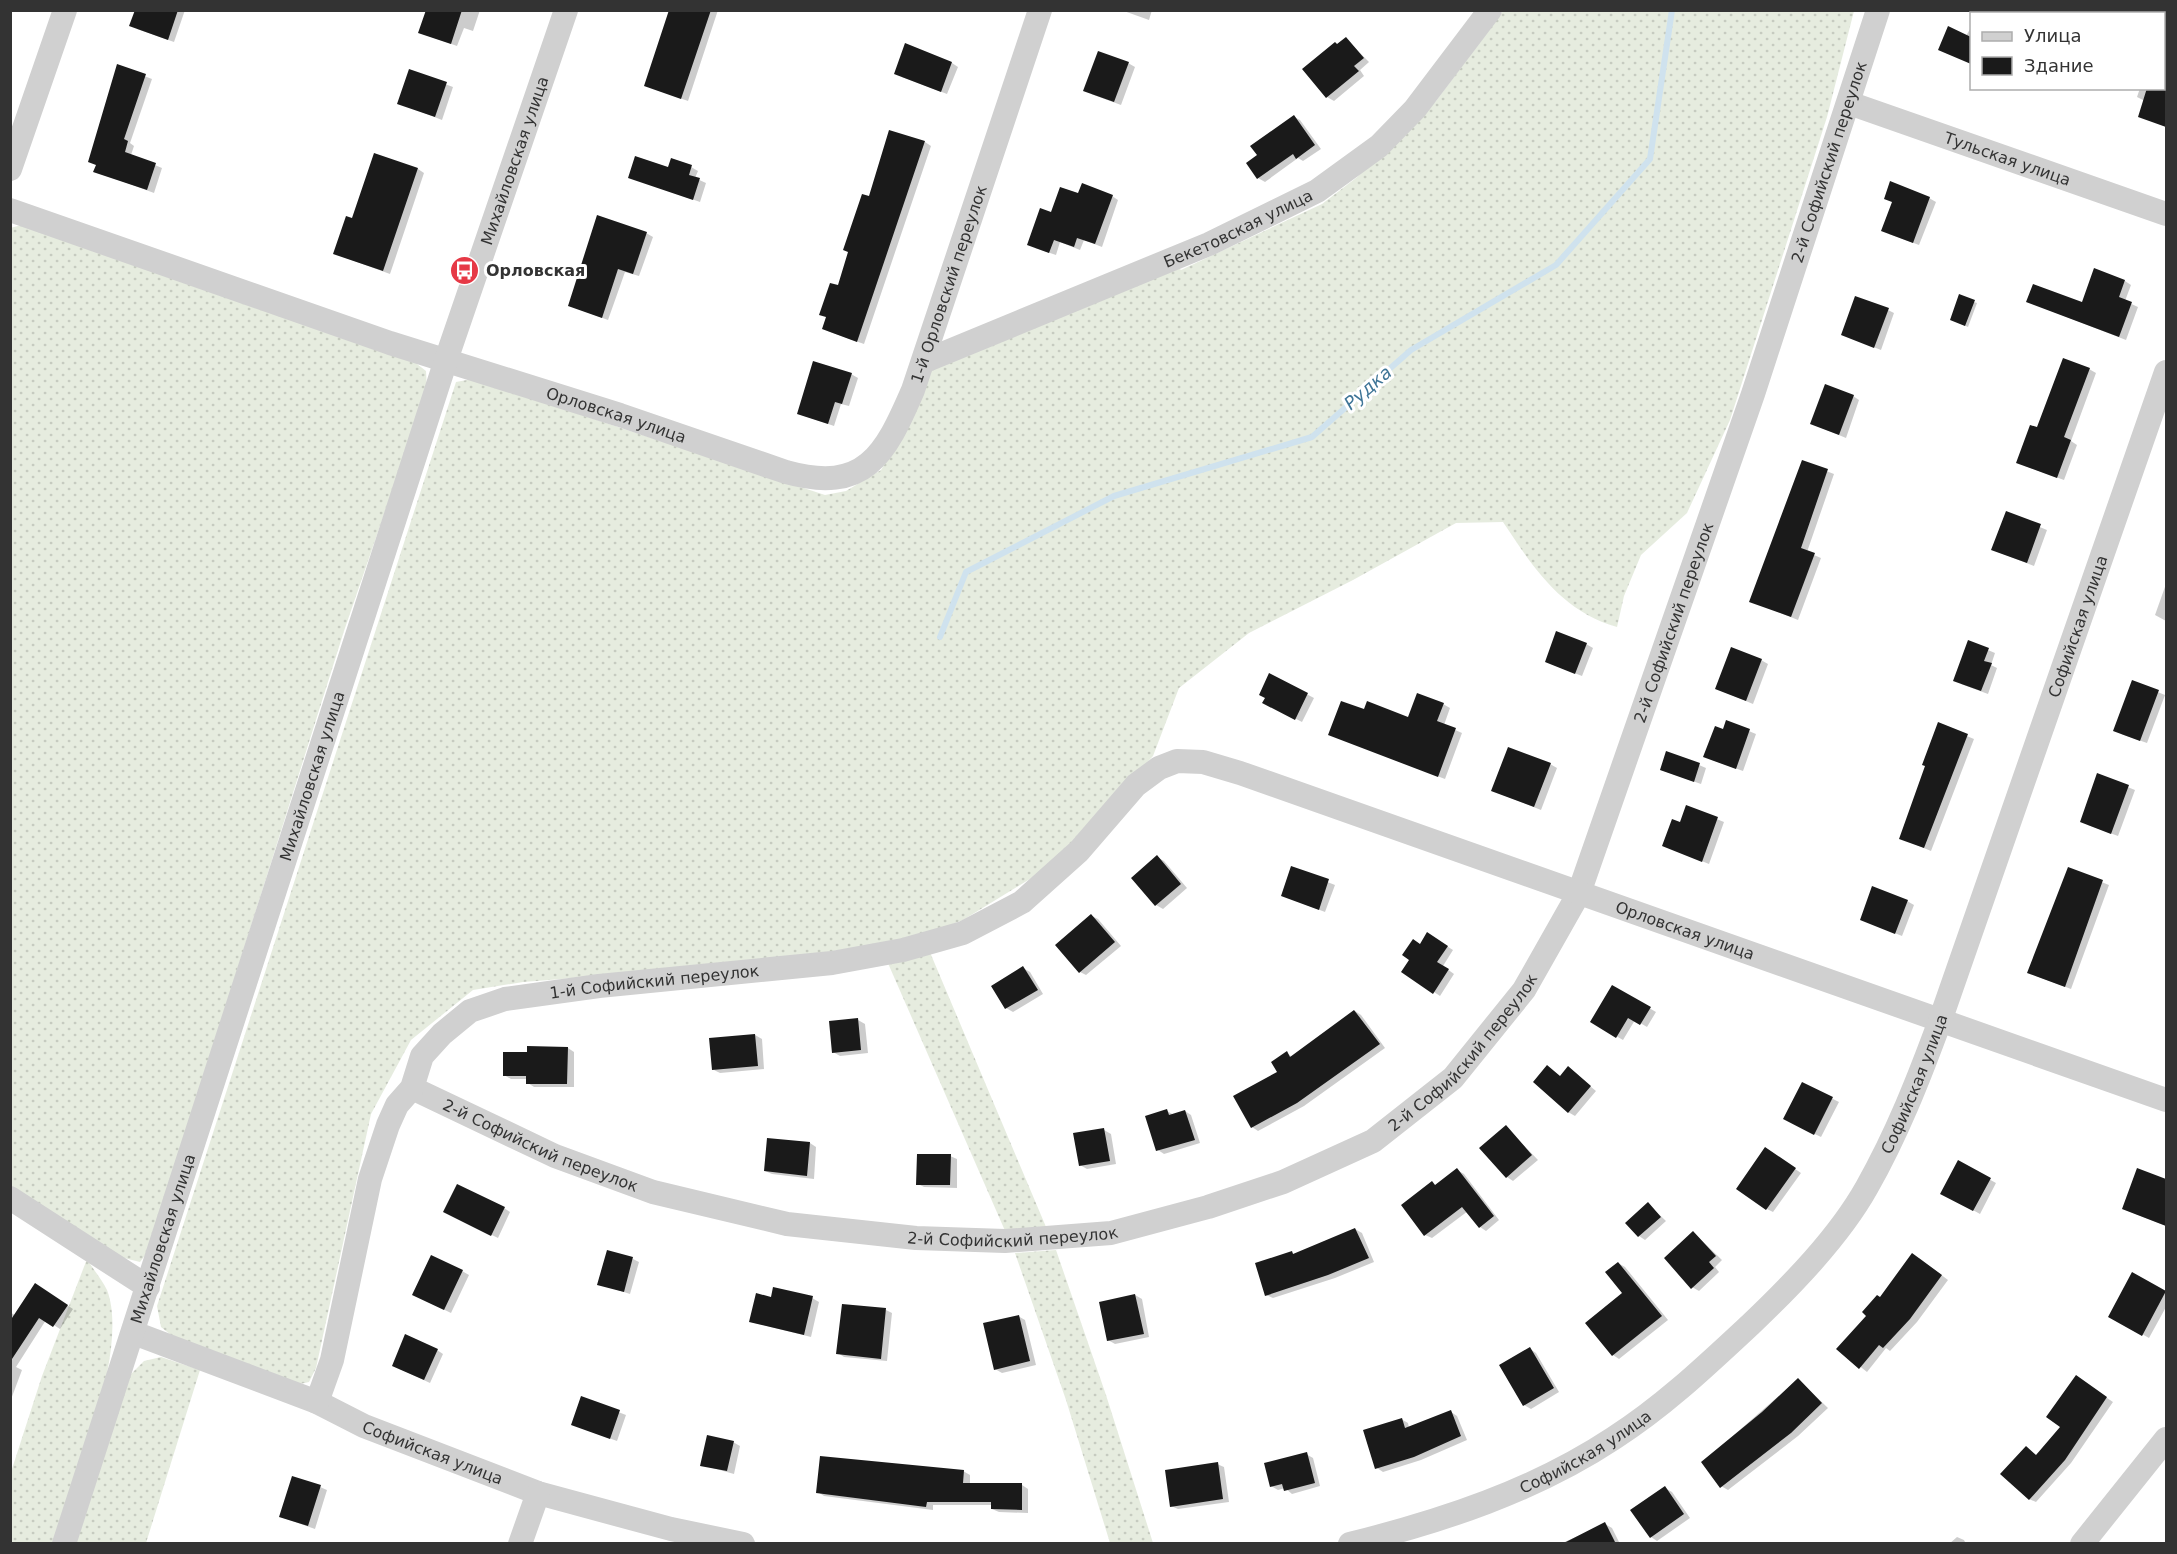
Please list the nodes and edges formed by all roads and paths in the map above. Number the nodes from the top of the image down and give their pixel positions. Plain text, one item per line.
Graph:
1 (65, 10) edge
2 (566, 10) edge
3 (1040, 10) edge
4 (1490, 10) edge
5 (1878, 10) edge
6 (1849, 103) junction
7 (10, 169) edge
8 (10, 210) edge
9 (2166, 214) edge
10 (446, 360) junction
11 (925, 361) junction
12 (2166, 372) edge
13 (786, 472) joint
14 (1203, 762) joint
15 (1579, 893) junction
16 (1940, 1021) junction
17 (412, 1088) junction
18 (2166, 1100) edge
19 (10, 1198) edge
20 (148, 1287) junction
21 (134, 1333) junction
22 (317, 1402) junction
23 (2166, 1439) edge
24 (538, 1493) junction
25 (64, 1544) edge
26 (520, 1544) edge
27 (743, 1544) edge
28 (1350, 1544) edge
29 (2082, 1544) edge

1 - 7 street
2 - 10 street, Михайловская улица
3 - 11 street, 1-й Орловский переулок
4 - 11 street, Бекетовская улица
5 - 6 street, 2-й Софийский переулок
6 - 9 street, Тульская улица
6 - 15 street, 2-й Софийский переулок
8 - 10 street, Орловская улица
10 - 13 street, Орловская улица
10 - 20 street, Михайловская улица
11 - 13 street, 1-й Орловский переулок
12 - 16 street, Софийская улица
14 - 15 street, Орловская улица
14 - 17 street, 1-й Софийский переулок
15 - 16 street, Орловская улица
15 - 17 street, 2-й Софийский переулок
16 - 18 street, Орловская улица
16 - 28 street, Софийская улица
17 - 22 street, 1-й Софийский переулок
19 - 20 street
20 - 21 street, Михайловская улица
21 - 22 street, Софийская улица
21 - 25 street, Михайловская улица
22 - 24 street, Софийская улица
23 - 29 street
24 - 26 street
24 - 27 street, Софийская улица

